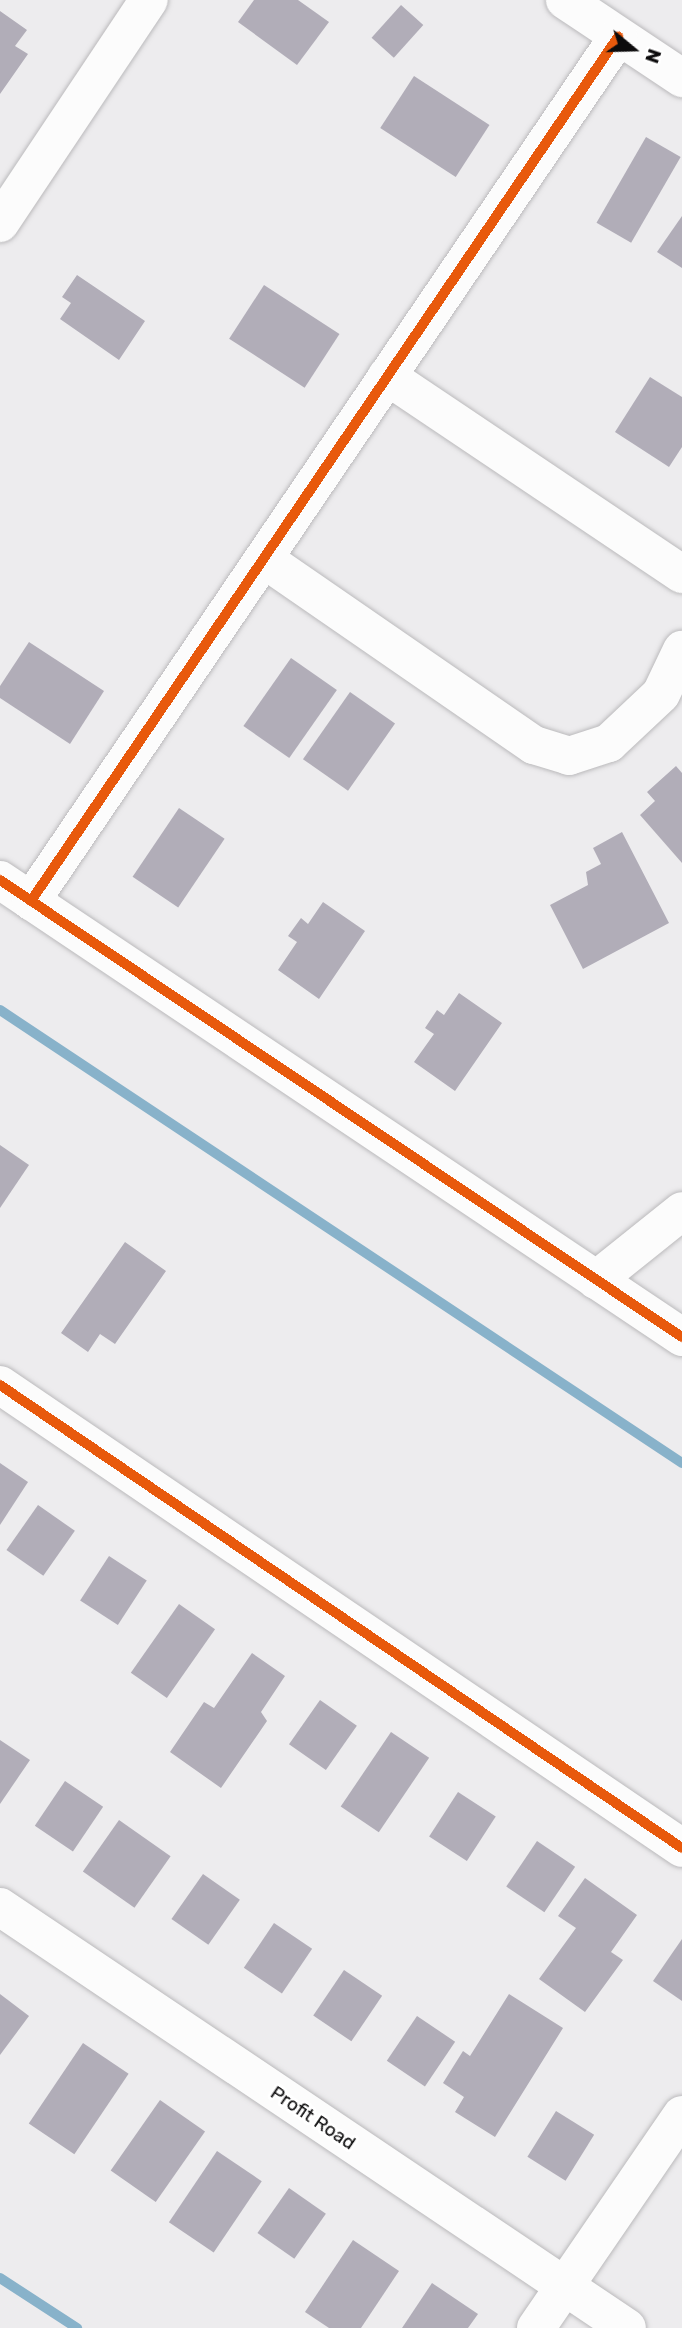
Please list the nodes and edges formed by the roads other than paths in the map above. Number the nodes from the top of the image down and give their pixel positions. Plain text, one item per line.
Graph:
1 (149, 0) edge
2 (565, 0) edge
3 (618, 37) junction
4 (682, 78) edge
5 (0, 223) edge
6 (387, 376) junction
7 (264, 559) junction
8 (682, 574) edge
9 (682, 650) edge
10 (0, 880) edge
11 (31, 901) junction
12 (682, 1211) edge
13 (596, 1280) junction
14 (682, 1337) edge
15 (0, 1385) edge
16 (682, 1848) edge
17 (0, 1907) edge
18 (682, 2115) edge
19 (564, 2286) junction
20 (536, 2328) edge
21 (627, 2328) edge

1 - 5 street
2 - 3 street
3 - 4 street
3 - 6 street
6 - 7 street
6 - 8 street
7 - 9 street
7 - 11 street
10 - 11 street
11 - 13 street
12 - 13 street
13 - 14 street
15 - 16 street
17 - 19 street, Profit Road
18 - 19 street
19 - 20 street
19 - 21 street, Profit Road

